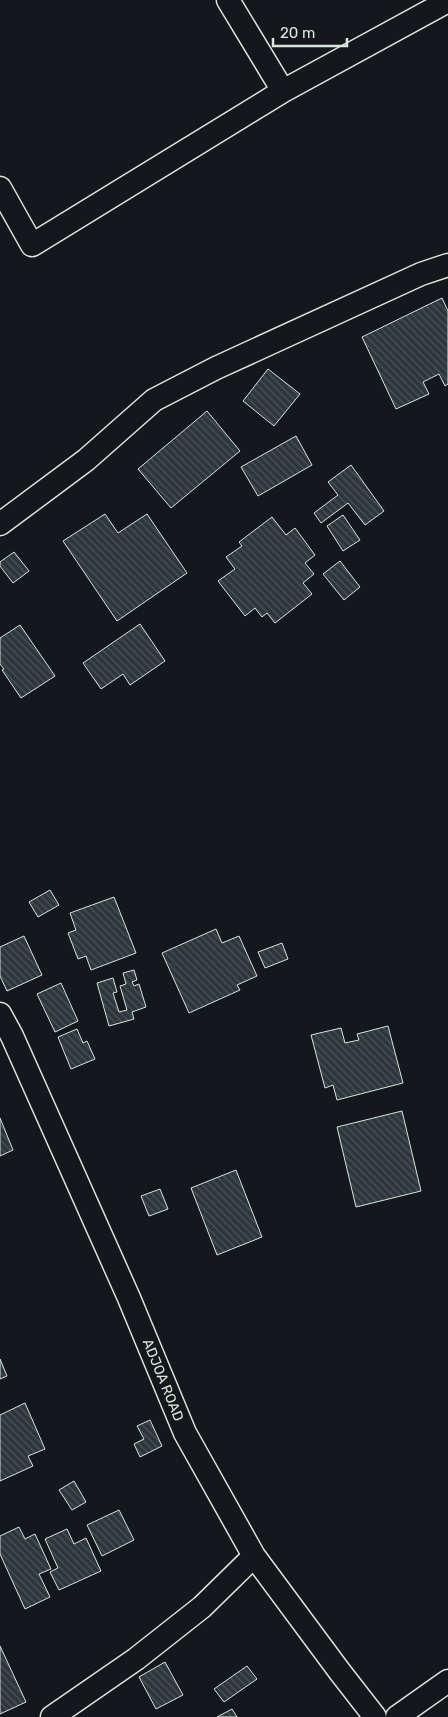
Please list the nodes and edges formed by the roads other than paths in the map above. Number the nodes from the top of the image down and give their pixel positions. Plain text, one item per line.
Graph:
1 (228, 0) edge
2 (448, 1) edge
3 (283, 91) junction
4 (0, 188) edge
5 (448, 265) edge
6 (0, 524) edge
7 (0, 1014) edge
8 (254, 1556) junction
9 (448, 1680) edge
10 (52, 1717) edge
11 (375, 1717) edge
12 (397, 1717) edge

1 - 3 street
2 - 3 street
3 - 4 street
5 - 6 street
7 - 8 street, ADJOA ROAD
8 - 10 street
8 - 11 street, ADJOA ROAD
9 - 12 street

